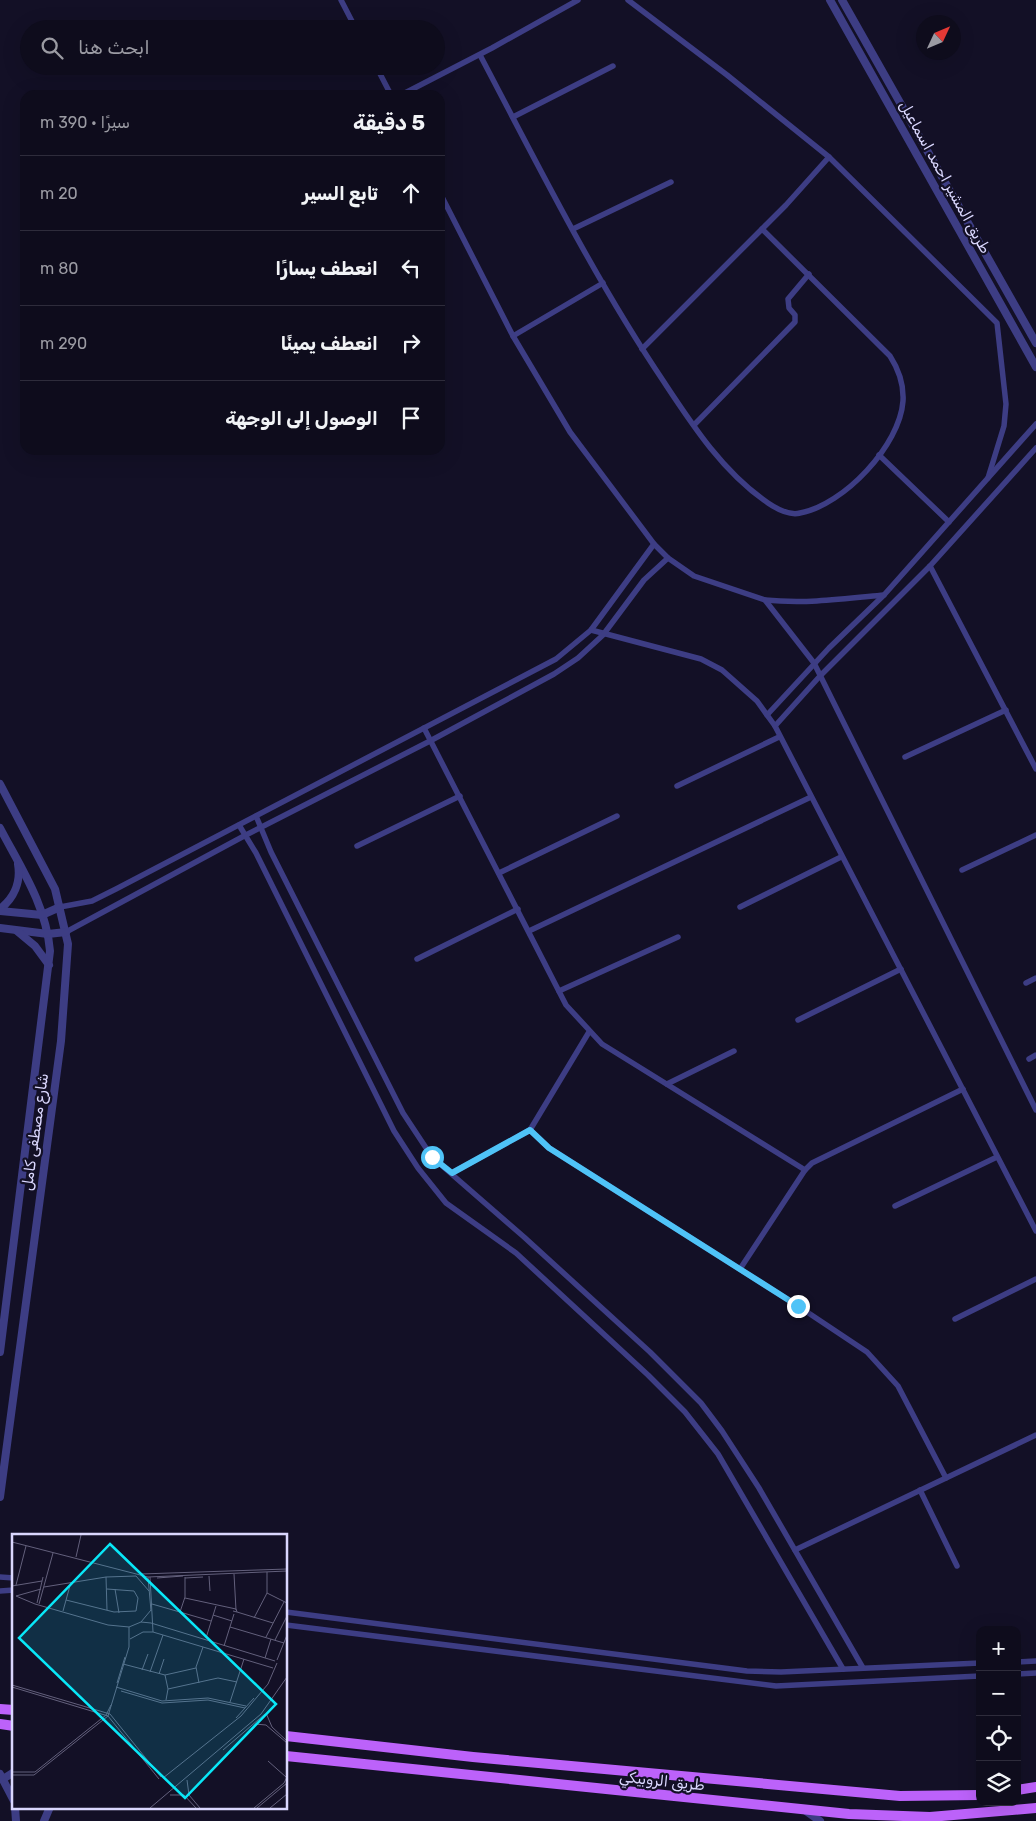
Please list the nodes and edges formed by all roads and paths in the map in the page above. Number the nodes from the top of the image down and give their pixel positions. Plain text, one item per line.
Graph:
1 (341, 0) edge
2 (578, 0) edge
3 (628, 0) edge
4 (830, 0) edge
5 (842, 0) edge
6 (351, 20) edge
7 (480, 55) junction
8 (613, 66) dead end
9 (445, 73) edge
10 (381, 75) edge
11 (440, 75) edge
12 (388, 90) edge
13 (411, 90) edge
14 (513, 116) junction
15 (829, 158) junction
16 (671, 182) dead end
17 (445, 203) edge
18 (573, 229) junction
19 (762, 229) junction
20 (809, 274) junction
21 (603, 283) junction
22 (1007, 318) junction
23 (997, 323) junction
24 (513, 336) junction
25 (1036, 343) edge
26 (642, 349) junction
27 (1036, 368) edge
28 (1036, 424) edge
29 (694, 426) junction
30 (1036, 448) edge
31 (880, 455) junction
32 (988, 478) junction
33 (949, 522) junction
34 (654, 544) junction
35 (668, 558) junction
36 (930, 566) junction
37 (884, 595) junction
38 (765, 600) junction
39 (591, 630) junction
40 (603, 635) junction
41 (814, 663) junction
42 (820, 676) junction
43 (1006, 710) junction
44 (767, 715) junction
45 (775, 726) junction
46 (424, 728) junction
47 (779, 737) junction
48 (430, 741) junction
49 (905, 757) dead end
50 (1036, 769) edge
51 (0, 784) edge
52 (677, 786) dead end
53 (460, 796) junction
54 (811, 797) junction
55 (256, 816) junction
56 (616, 816) dead end
57 (239, 825) junction
58 (0, 828) edge
59 (262, 828) junction
60 (1036, 835) edge
61 (244, 836) junction
62 (357, 846) dead end
63 (842, 857) junction
64 (17, 860) junction
65 (962, 870) dead end
66 (499, 872) junction
67 (116, 889) junction
68 (122, 901) junction
69 (60, 907) junction
70 (740, 907) dead end
71 (518, 909) junction
72 (0, 910) edge
73 (42, 915) junction
74 (0, 928) edge
75 (17, 931) junction
76 (529, 931) junction
77 (66, 932) junction
78 (48, 934) junction
79 (678, 936) dead end
80 (417, 960) dead end
81 (48, 966) junction
82 (901, 969) junction
83 (1036, 978) edge
84 (1026, 983) dead end
85 (559, 991) junction
86 (798, 1020) dead end
87 (589, 1032) junction
88 (734, 1051) dead end
89 (1036, 1056) edge
90 (1029, 1059) dead end
91 (667, 1084) junction
92 (963, 1089) junction
93 (1036, 1110) edge
94 (530, 1130) junction
95 (997, 1157) junction
96 (805, 1170) junction
97 (452, 1173) junction
98 (895, 1206) dead end
99 (1036, 1231) edge
100 (740, 1269) junction
101 (1036, 1279) edge
102 (955, 1319) dead end
103 (0, 1352) edge
104 (1036, 1436) edge
105 (946, 1478) junction
106 (920, 1490) junction
107 (0, 1497) edge
108 (795, 1550) junction
109 (957, 1566) dead end
110 (288, 1612) edge
111 (288, 1624) edge
112 (1036, 1661) edge
113 (1021, 1662) edge
114 (976, 1663) edge
115 (863, 1668) junction
116 (843, 1669) junction
117 (1036, 1673) edge
118 (1021, 1674) edge
119 (976, 1676) edge
120 (288, 1736) edge
121 (288, 1756) edge
122 (2, 1777) edge
123 (1036, 1788) edge
124 (1021, 1790) edge
125 (976, 1795) edge
126 (12, 1797) edge
127 (14, 1808) edge
128 (50, 1808) edge
129 (803, 1808) junction
130 (1036, 1808) edge
131 (929, 1819) edge
132 (16, 1821) edge
133 (44, 1821) edge
134 (820, 1821) edge

1 - 6 street
2 - 7 street
3 - 15 street
4 - 22 street, طريق المشير احمد اسماعيل
5 - 25 street, طريق المشير احمد اسماعيل
7 - 9 street
7 - 14 street
8 - 14 street
10 - 12 street
11 - 13 street
14 - 18 street
15 - 19 street
15 - 23 street
16 - 18 street
17 - 24 street
18 - 21 street
19 - 20 street
19 - 26 street
20 - 29 street
20 - 31 street
21 - 24 street
21 - 26 street
22 - 23 street
22 - 27 street, طريق المشير احمد اسماعيل
23 - 32 street
24 - 34 street
26 - 29 street
28 - 32 street
29 - 31 street
30 - 36 street
31 - 33 street
32 - 33 street
33 - 37 street
34 - 35 street
34 - 39 street
35 - 38 street
35 - 40 street
36 - 42 street
36 - 43 street
37 - 38 street
37 - 41 street
38 - 41 street
39 - 40 street
39 - 46 street
40 - 44 street
40 - 48 street
41 - 42 street
41 - 44 street
42 - 45 street
42 - 93 street
43 - 49 street
43 - 50 street
44 - 45 street
45 - 47 street
46 - 48 street
46 - 55 street
47 - 52 street
47 - 54 street
48 - 53 street
48 - 59 street
51 - 69 street, شارع مصطفى كامل
53 - 62 street
53 - 66 street
54 - 63 street
54 - 76 street
55 - 57 street
55 - 59 street
56 - 66 street
57 - 61 street
57 - 67 street
58 - 64 street, شارع مصطفى كامل
59 - 61 street
59 - 97 street
60 - 65 street
61 - 68 street
61 - 116 street
63 - 70 street
63 - 82 street
64 - 72 street
64 - 73 street, شارع مصطفى كامل
66 - 71 street
67 - 68 street
67 - 69 street
68 - 77 street
69 - 73 street
69 - 77 street, شارع مصطفى كامل
71 - 76 street
71 - 80 street
72 - 73 street
73 - 78 street, شارع مصطفى كامل
74 - 75 street
75 - 78 street
75 - 81 street
76 - 85 street
77 - 78 street
77 - 107 street, شارع مصطفى كامل
78 - 81 street, شارع مصطفى كامل
79 - 85 street
81 - 103 street, شارع مصطفى كامل
82 - 86 street
82 - 92 street
83 - 84 street
85 - 87 street
87 - 91 street
87 - 94 street
88 - 91 street
89 - 90 street
91 - 96 street
92 - 95 street
92 - 96 street
94 - 97 street
94 - 100 street
95 - 98 street
95 - 99 street
96 - 100 street
97 - 108 street
100 - 105 street
101 - 102 street
104 - 105 street
105 - 106 street
106 - 108 street
106 - 109 street
108 - 115 street
110 - 116 street
111 - 119 street
112 - 113 street
114 - 115 street
115 - 116 street
117 - 118 street
120 - 125 main road, طريق الروبيكي
121 - 129 main road, طريق الروبيكي
122 - 126 street
123 - 124 main road
127 - 132 street
128 - 133 street
129 - 131 main road, طريق الروبيكي
129 - 134 street
130 - 131 main road, طريق الروبيكي

